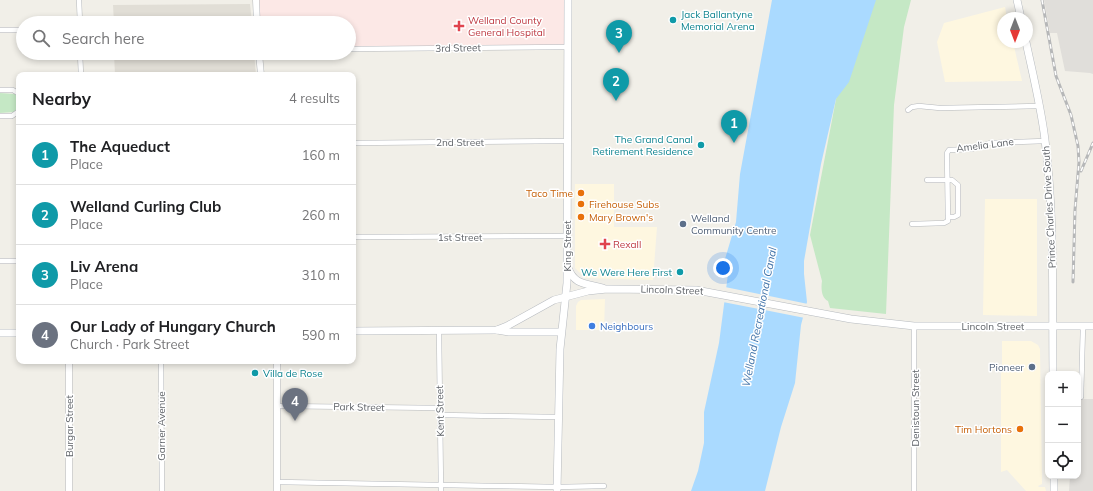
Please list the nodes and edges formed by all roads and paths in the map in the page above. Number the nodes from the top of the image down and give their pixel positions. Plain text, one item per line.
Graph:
1 (79, 0) edge
2 (256, 0) edge
3 (568, 0) edge
4 (1017, 0) edge
5 (1019, 12) edge
6 (80, 16) edge
7 (257, 16) edge
8 (0, 30) edge
9 (16, 30) edge
10 (568, 47) junction
11 (1027, 48) edge
12 (356, 49) edge
13 (80, 60) edge
14 (260, 60) edge
15 (81, 72) edge
16 (261, 72) edge
17 (0, 90) edge
18 (16, 92) edge
19 (1039, 106) junction
20 (908, 110) dead end
21 (16, 113) edge
22 (0, 116) edge
23 (1045, 141) junction
24 (568, 142) junction
25 (356, 143) edge
26 (927, 180) dead end
27 (948, 180) junction
28 (948, 217) junction
29 (912, 224) dead end
30 (567, 236) junction
31 (356, 237) edge
32 (0, 261) edge
33 (16, 261) edge
34 (568, 266) junction
35 (607, 289) junction
36 (566, 296) junction
37 (914, 326) junction
38 (1053, 326) junction
39 (1083, 326) junction
40 (1093, 326) edge
41 (439, 330) junction
42 (497, 330) junction
43 (356, 331) edge
44 (562, 332) junction
45 (0, 333) edge
46 (16, 333) edge
47 (69, 364) edge
48 (161, 364) edge
49 (277, 364) edge
50 (1053, 371) edge
51 (1081, 397) dead end
52 (277, 406) junction
53 (440, 408) junction
54 (440, 415) junction
55 (558, 417) junction
56 (1054, 479) edge
57 (277, 482) junction
58 (441, 485) junction
59 (604, 486) dead end
60 (557, 489) edge
61 (70, 491) edge
62 (162, 491) edge
63 (277, 491) edge
64 (441, 491) edge
65 (914, 491) edge
66 (1054, 491) edge

1 - 6 street
2 - 7 street
3 - 10 main road, King Street
4 - 5 main road
8 - 9 street
10 - 12 street, 3rd Street
10 - 24 main road, King Street
11 - 19 main road, Prince Charles Drive South
13 - 15 street
14 - 16 street
17 - 18 street
19 - 20 street
19 - 23 main road, Prince Charles Drive South
21 - 22 street
23 - 27 street, Amelia Lane
23 - 38 main road, Prince Charles Drive South
24 - 25 street, 2nd Street
24 - 30 main road, King Street
26 - 27 street
27 - 28 street
27 - 28 street
28 - 29 street
30 - 31 street, 1st Street
30 - 34 main road, King Street
32 - 33 street
34 - 35 main road
34 - 36 main road, King Street
35 - 36 main road, Lincoln Street
35 - 37 main road, Lincoln Street
36 - 42 main road, Lincoln Street
36 - 44 main road, King Street
37 - 38 main road, Lincoln Street
37 - 65 street, Denistoun Street
38 - 39 main road, Lincoln Street
38 - 50 main road, Prince Charles Drive South
39 - 40 main road, Lincoln Street
39 - 51 street
41 - 42 main road, Lincoln Street
41 - 43 main road, Lincoln Street
41 - 53 street, Kent Street
42 - 44 main road
44 - 55 main road, King Street
45 - 46 main road
47 - 61 street, Burgar Street
48 - 62 street, Garner Avenue
49 - 52 street
52 - 53 street, Park Street
52 - 57 street
53 - 54 street, Kent Street
54 - 55 street
54 - 58 street, Kent Street
55 - 60 main road, King Street
56 - 66 main road
57 - 58 street
57 - 63 street
58 - 60 street
58 - 64 street, Kent Street
59 - 60 street

